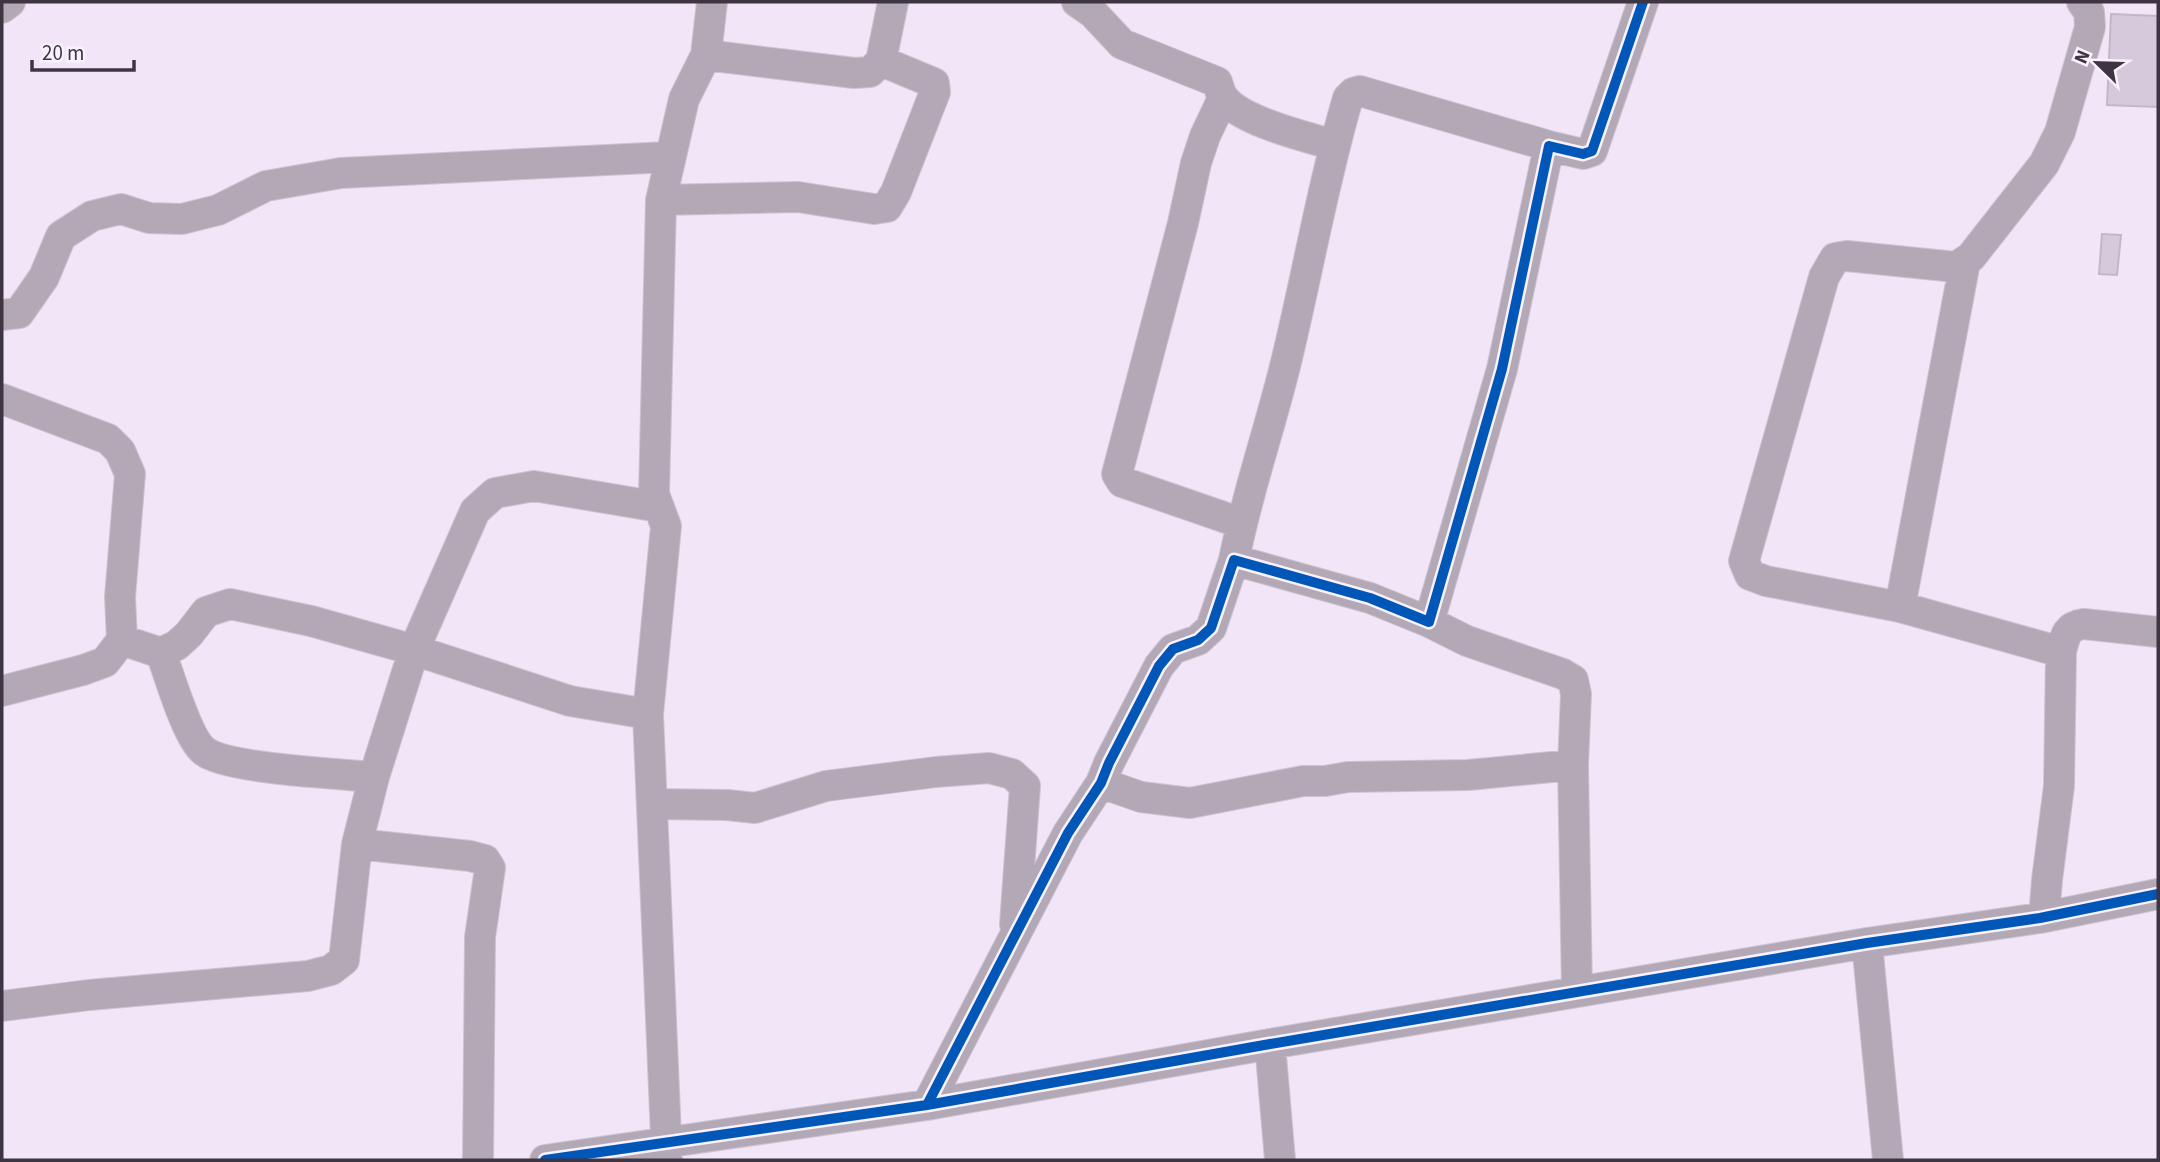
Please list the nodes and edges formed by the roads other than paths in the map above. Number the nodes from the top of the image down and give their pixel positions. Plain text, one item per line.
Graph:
1 (10, 2) edge
2 (712, 2) edge
3 (893, 2) edge
4 (1643, 2) edge
5 (2082, 2) edge
6 (1092, 5) edge
7 (2, 8) edge
8 (706, 55) junction
9 (881, 61) junction
10 (1223, 98) junction
11 (1335, 145) junction
12 (1549, 146) junction
13 (669, 157) junction
14 (661, 200) junction
15 (1965, 262) junction
16 (2, 314) edge
17 (2, 399) edge
18 (659, 507) junction
19 (1241, 523) junction
20 (1234, 560) junction
21 (1899, 607) junction
22 (1429, 622) junction
23 (2158, 632) edge
24 (122, 640) junction
25 (414, 650) junction
26 (2061, 652) junction
27 (161, 653) junction
28 (2, 691) edge
29 (648, 714) junction
30 (1573, 765) junction
31 (374, 777) junction
32 (1101, 783) junction
33 (652, 804) junction
34 (357, 844) junction
35 (2158, 894) edge
36 (2044, 917) junction
37 (1014, 939) junction
38 (1867, 943) junction
39 (1577, 992) junction
40 (2, 1006) edge
41 (1270, 1044) junction
42 (927, 1105) junction
43 (666, 1151) edge
44 (478, 1160) edge
45 (545, 1160) edge
46 (1280, 1160) edge
47 (1888, 1160) edge

1 - 7 street
2 - 8 street
3 - 9 street
4 - 12 street
5 - 15 street
6 - 10 street
8 - 9 street
8 - 13 street
9 - 14 street
10 - 11 street
10 - 19 street
11 - 12 street
11 - 19 street
12 - 22 street
13 - 14 street
13 - 16 street
14 - 18 street
15 - 21 street
15 - 21 street
17 - 24 street
18 - 25 street
18 - 29 street
19 - 20 street
20 - 22 street
20 - 32 street
21 - 26 street
22 - 30 street
23 - 26 street
24 - 27 street
24 - 28 street
25 - 27 street
25 - 29 street
25 - 31 street
26 - 36 street
27 - 31 street
29 - 33 street
30 - 32 street
30 - 39 street
31 - 34 street
32 - 37 street
33 - 37 street
33 - 43 street
34 - 40 street
34 - 44 street
35 - 36 street
36 - 38 street
37 - 42 street
38 - 39 street
38 - 47 street
39 - 41 street
41 - 42 street
41 - 46 street
42 - 43 street
43 - 45 street

